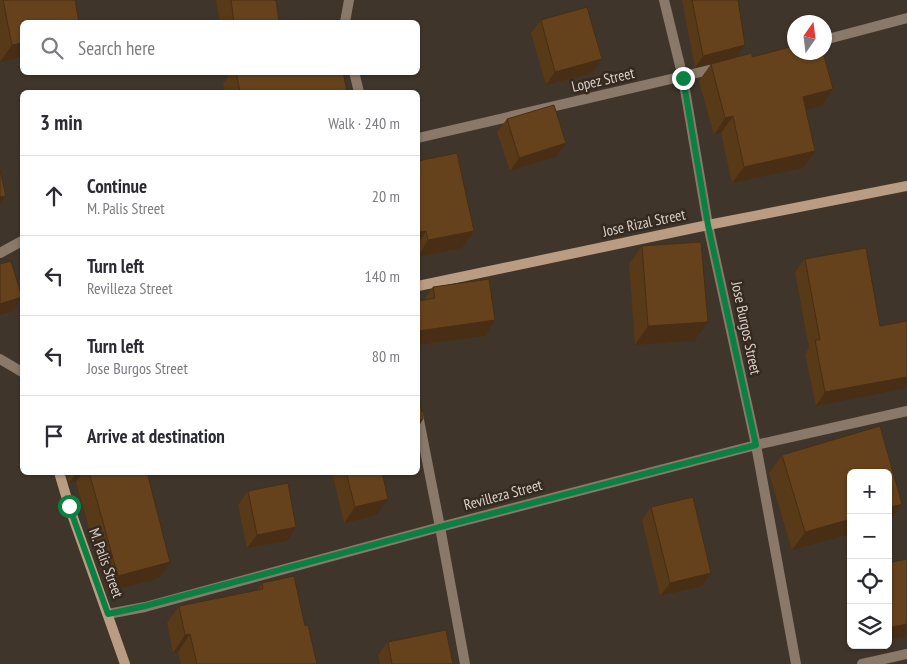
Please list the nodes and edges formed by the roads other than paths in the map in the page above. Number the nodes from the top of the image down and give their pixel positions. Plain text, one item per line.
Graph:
1 (349, 0) edge
2 (664, 0) edge
3 (907, 18) edge
4 (345, 20) edge
5 (832, 38) edge
6 (730, 65) edge
7 (355, 75) edge
8 (683, 78) junction
9 (358, 90) edge
10 (420, 138) edge
11 (907, 186) edge
12 (708, 225) junction
13 (20, 242) edge
14 (0, 253) edge
15 (420, 286) edge
16 (0, 359) edge
17 (20, 371) edge
18 (907, 411) edge
19 (420, 425) edge
20 (756, 445) junction
21 (60, 475) edge
22 (440, 527) junction
23 (108, 614) junction
24 (907, 654) edge
25 (125, 664) edge
26 (464, 664) edge
27 (796, 664) edge
28 (862, 664) edge

1 - 4 street
2 - 8 street, Jose Burgos Street
3 - 5 street
6 - 8 street, Lopez Street
7 - 9 street
8 - 10 street, Lopez Street
8 - 12 street, Jose Burgos Street
11 - 12 main road, Jose Rizal Street
12 - 15 main road, Jose Rizal Street
12 - 20 street, Jose Burgos Street
13 - 14 street
16 - 17 street
18 - 20 street, Revilleza Street
19 - 22 street
20 - 22 street, Revilleza Street
20 - 27 street, Jose Burgos Street
21 - 23 main road, M. Palis Street
22 - 23 street, Revilleza Street
22 - 26 street
23 - 25 main road, M. Palis Street
24 - 28 street

